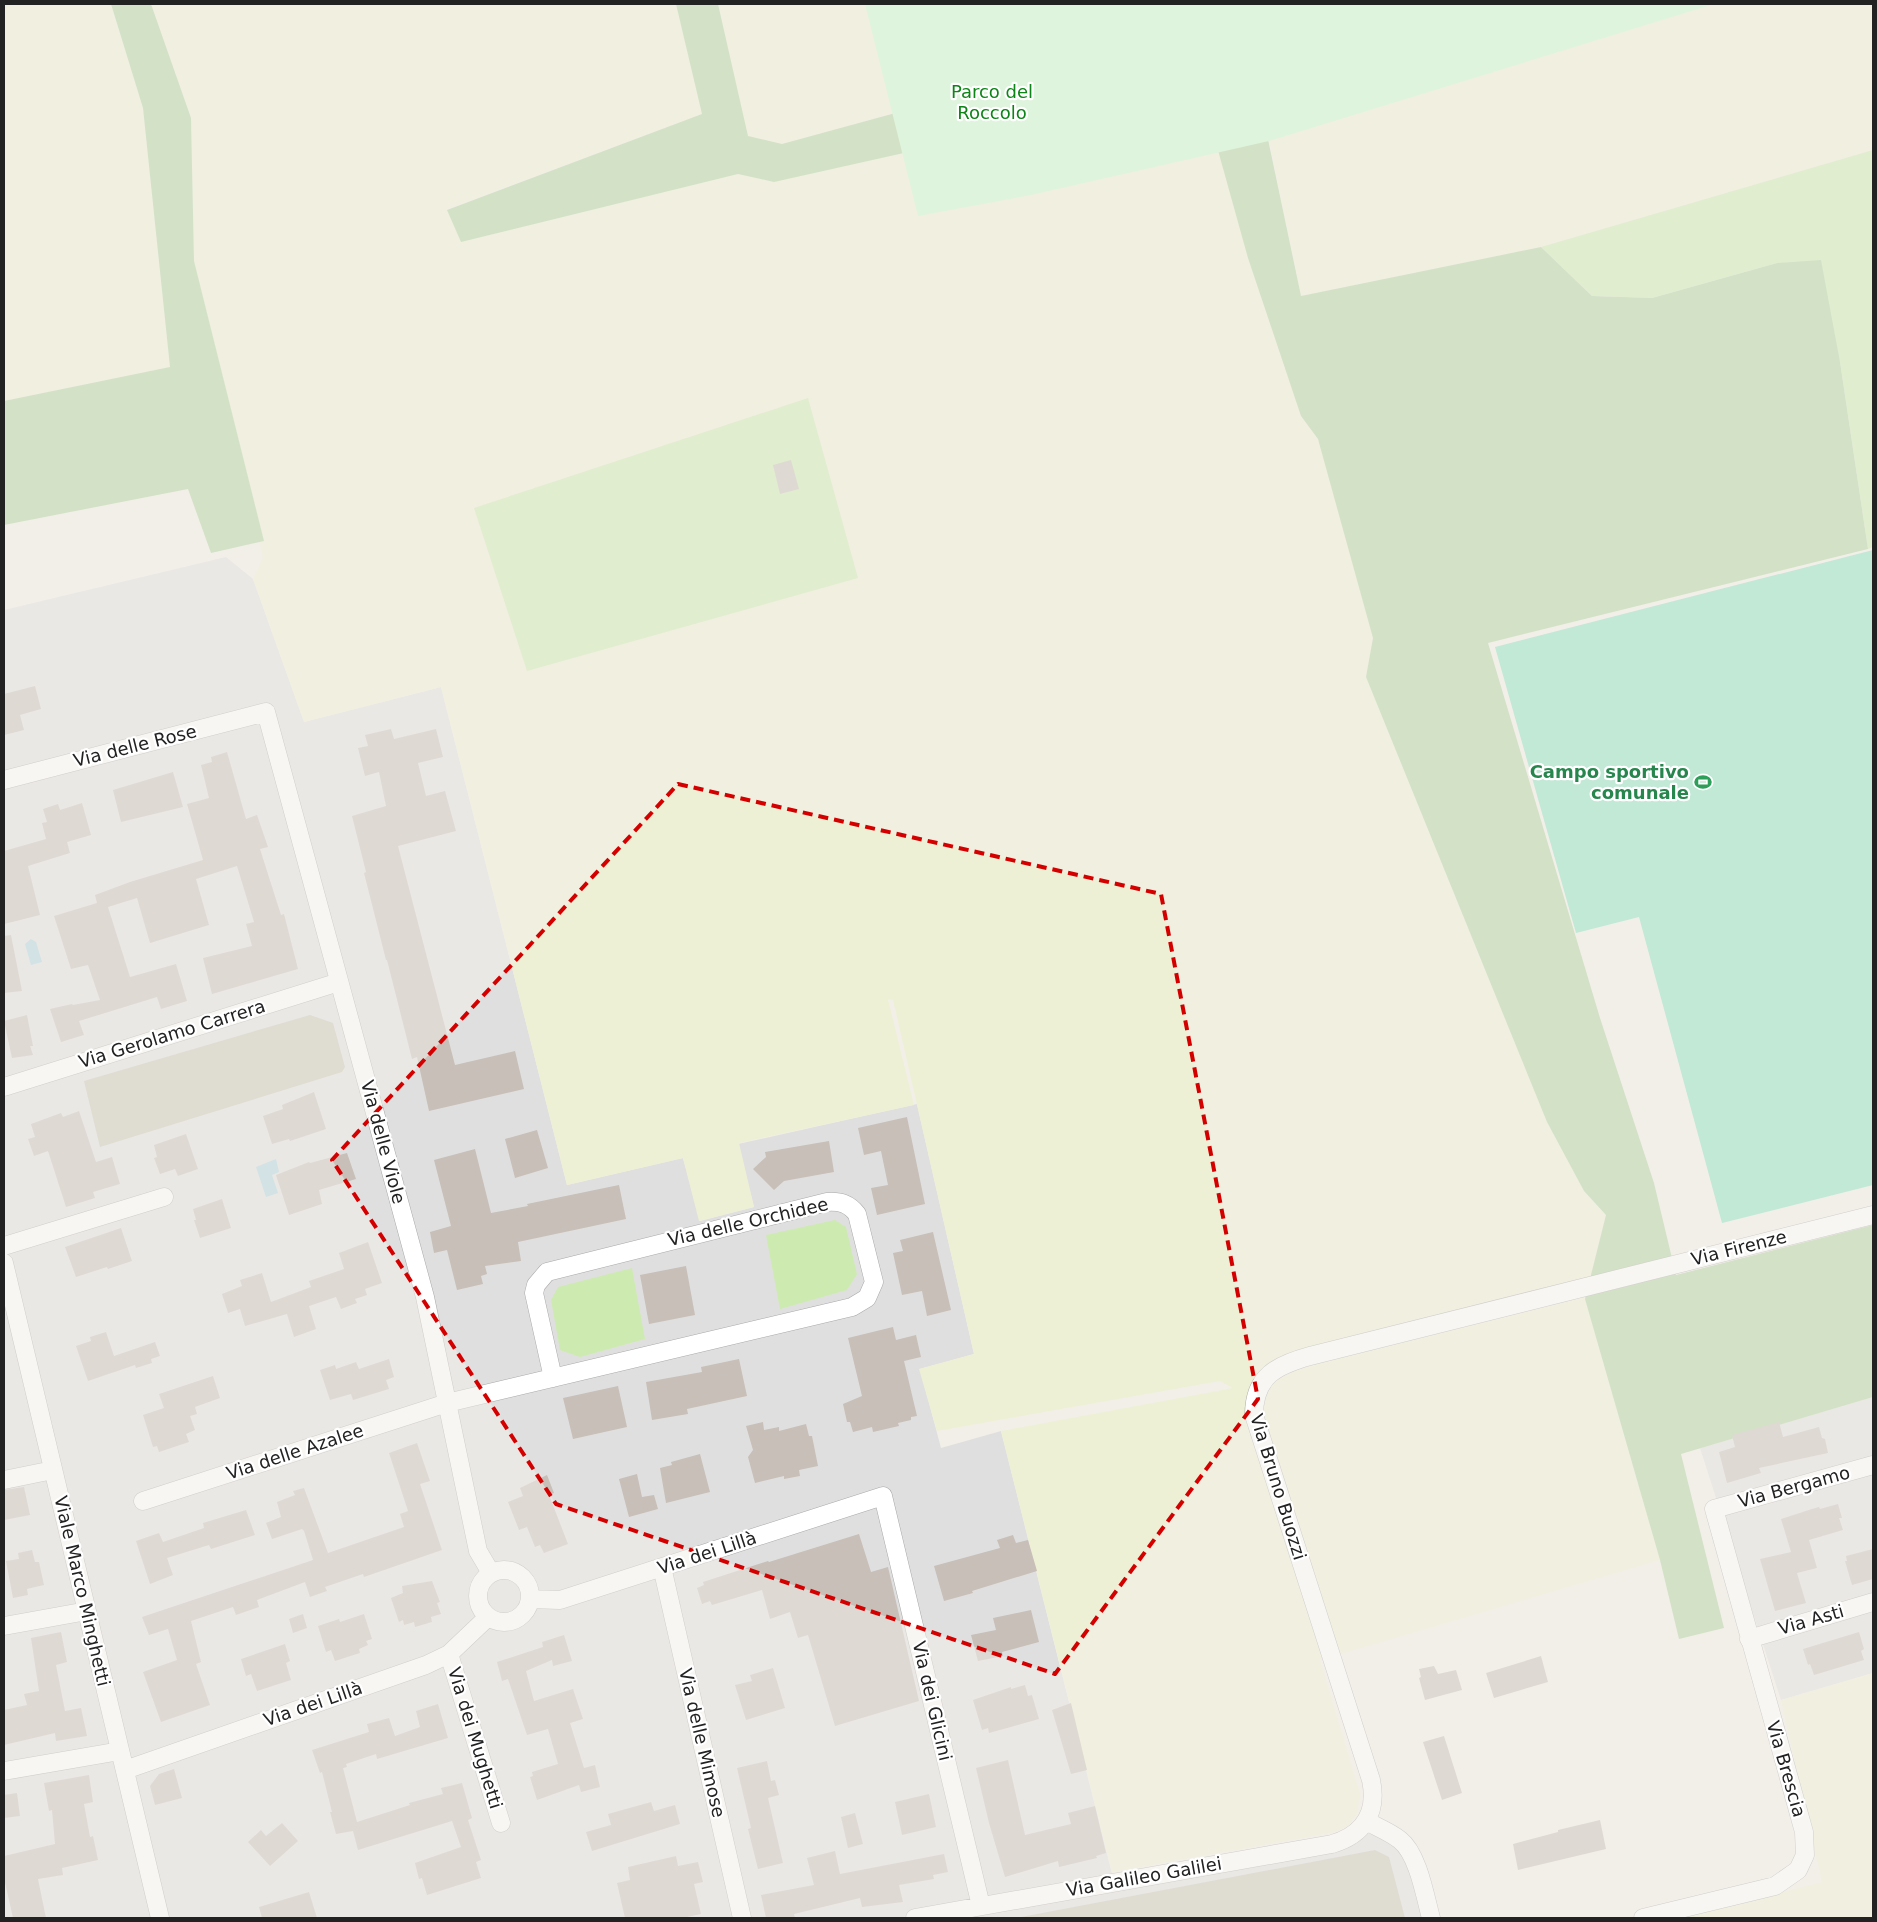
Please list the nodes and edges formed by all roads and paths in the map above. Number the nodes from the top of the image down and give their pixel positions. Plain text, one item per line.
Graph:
1 (266, 712) joint
2 (4, 780) edge
3 (340, 982) junction
4 (4, 1087) edge
5 (164, 1197) dead end
6 (1873, 1215) edge
7 (4, 1246) edge
8 (4, 1263) edge
9 (1605, 1282) joint
10 (553, 1378) junction
11 (447, 1403) junction
12 (1873, 1465) edge
13 (53, 1470) junction
14 (4, 1480) edge
15 (883, 1496) joint
16 (143, 1501) dead end
17 (1714, 1509) joint
18 (662, 1567) junction
19 (491, 1573) junction
20 (530, 1599) junction
21 (1873, 1602) edge
22 (87, 1612) junction
23 (488, 1617) junction
24 (4, 1626) edge
25 (1749, 1639) junction
26 (449, 1654) junction
27 (120, 1751) junction
28 (124, 1770) junction
29 (4, 1771) edge
30 (1366, 1821) junction
31 (501, 1823) dead end
32 (981, 1906) junction
33 (160, 1918) edge
34 (742, 1918) edge
35 (915, 1918) edge
36 (1431, 1918) edge
37 (1643, 1918) edge

1 - 2 street, Via delle Rose
1 - 3 street, Via delle Viole
3 - 4 street, Via Gerolamo Carrera
3 - 11 street, Via delle Viole
5 - 7 street
6 - 9 street, Via Firenze
8 - 13 street, Viale Marco Minghetti
9 - 30 street, Via Bruno Buozzi
10 - 10 street, Via delle Orchidee
10 - 11 street, Via delle Orchidee
11 - 16 street, Via delle Azalee
11 - 19 street, Via delle Viole
12 - 17 street, Via Bergamo
13 - 14 street
13 - 22 street, Viale Marco Minghetti
15 - 18 street, Via dei Lillà
15 - 32 street, Via dei Glicini
17 - 25 street, Via Brescia
18 - 20 street, Via dei Lillà
18 - 34 street, Via delle Mimose
19 - 20 street
19 - 23 street
20 - 23 street
21 - 25 street, Via Asti
22 - 24 street
22 - 27 street, Viale Marco Minghetti
23 - 26 street, Via dei Lillà
25 - 37 street, Via Brescia
26 - 28 street, Via dei Lillà
26 - 31 street, Via dei Mughetti
27 - 28 street, Viale Marco Minghetti
27 - 29 street
28 - 33 street, Viale Marco Minghetti
30 - 32 street, Via Galileo Galilei
30 - 36 street
32 - 35 street, Via Galileo Galilei

